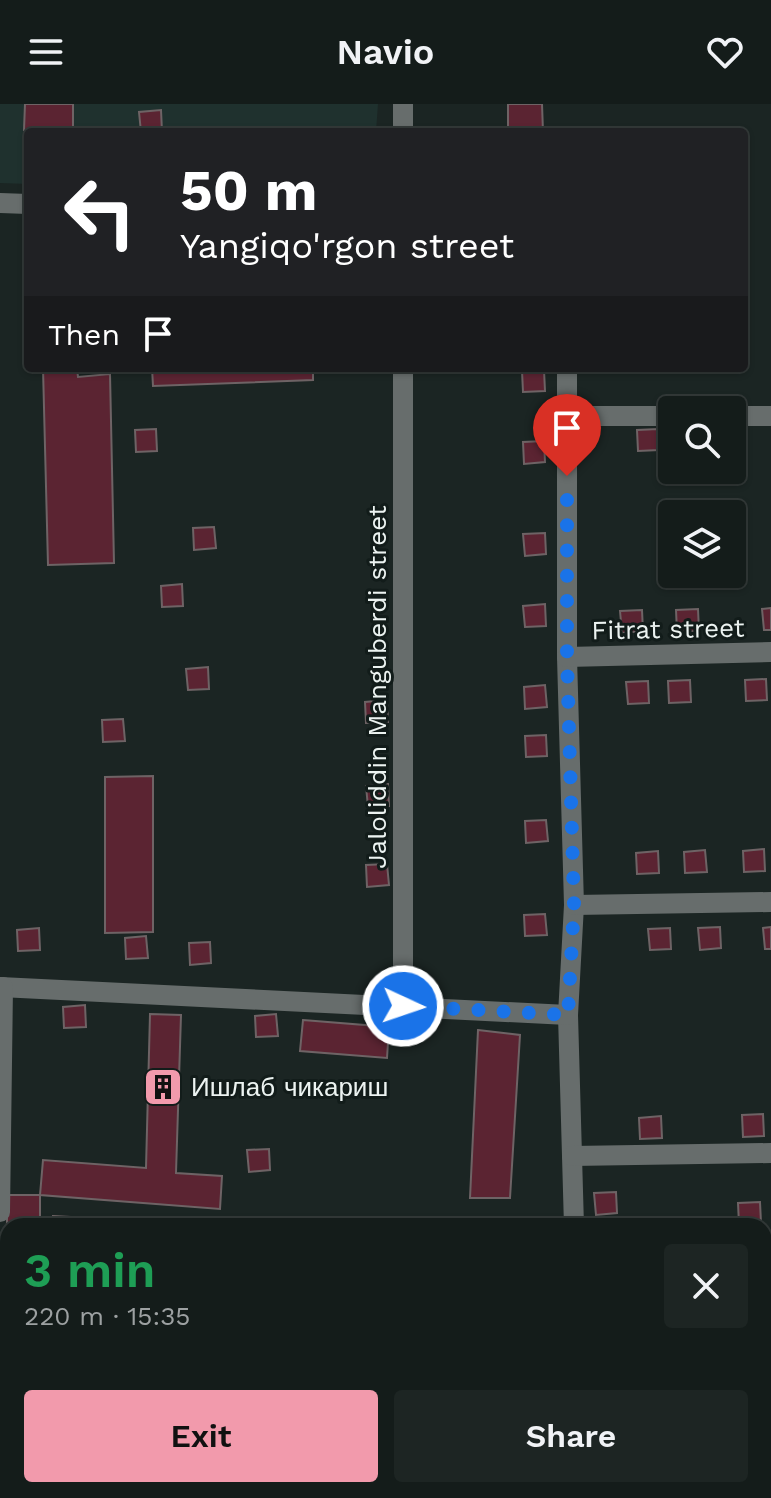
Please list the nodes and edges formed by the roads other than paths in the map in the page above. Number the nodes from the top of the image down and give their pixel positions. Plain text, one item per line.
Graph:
1 (403, 104) edge
2 (403, 128) edge
3 (0, 203) edge
4 (24, 204) edge
5 (403, 372) edge
6 (567, 372) edge
7 (567, 416) junction
8 (658, 416) edge
9 (746, 416) edge
10 (771, 416) edge
11 (771, 652) edge
12 (567, 657) junction
13 (771, 902) edge
14 (574, 905) junction
15 (1, 987) edge
16 (403, 1006) junction
17 (568, 1015) junction
18 (771, 1153) edge
19 (572, 1156) junction
20 (0, 1212) edge
21 (574, 1218) edge

1 - 2 street
3 - 4 street
5 - 16 street, Jaloliddin Manguberdi street
6 - 7 street
7 - 8 street
7 - 12 street
9 - 10 street
11 - 12 street, Fitrat street
12 - 14 street
13 - 14 street
14 - 17 street
15 - 16 street
15 - 20 street
16 - 17 street
17 - 19 street
18 - 19 street
19 - 21 street

